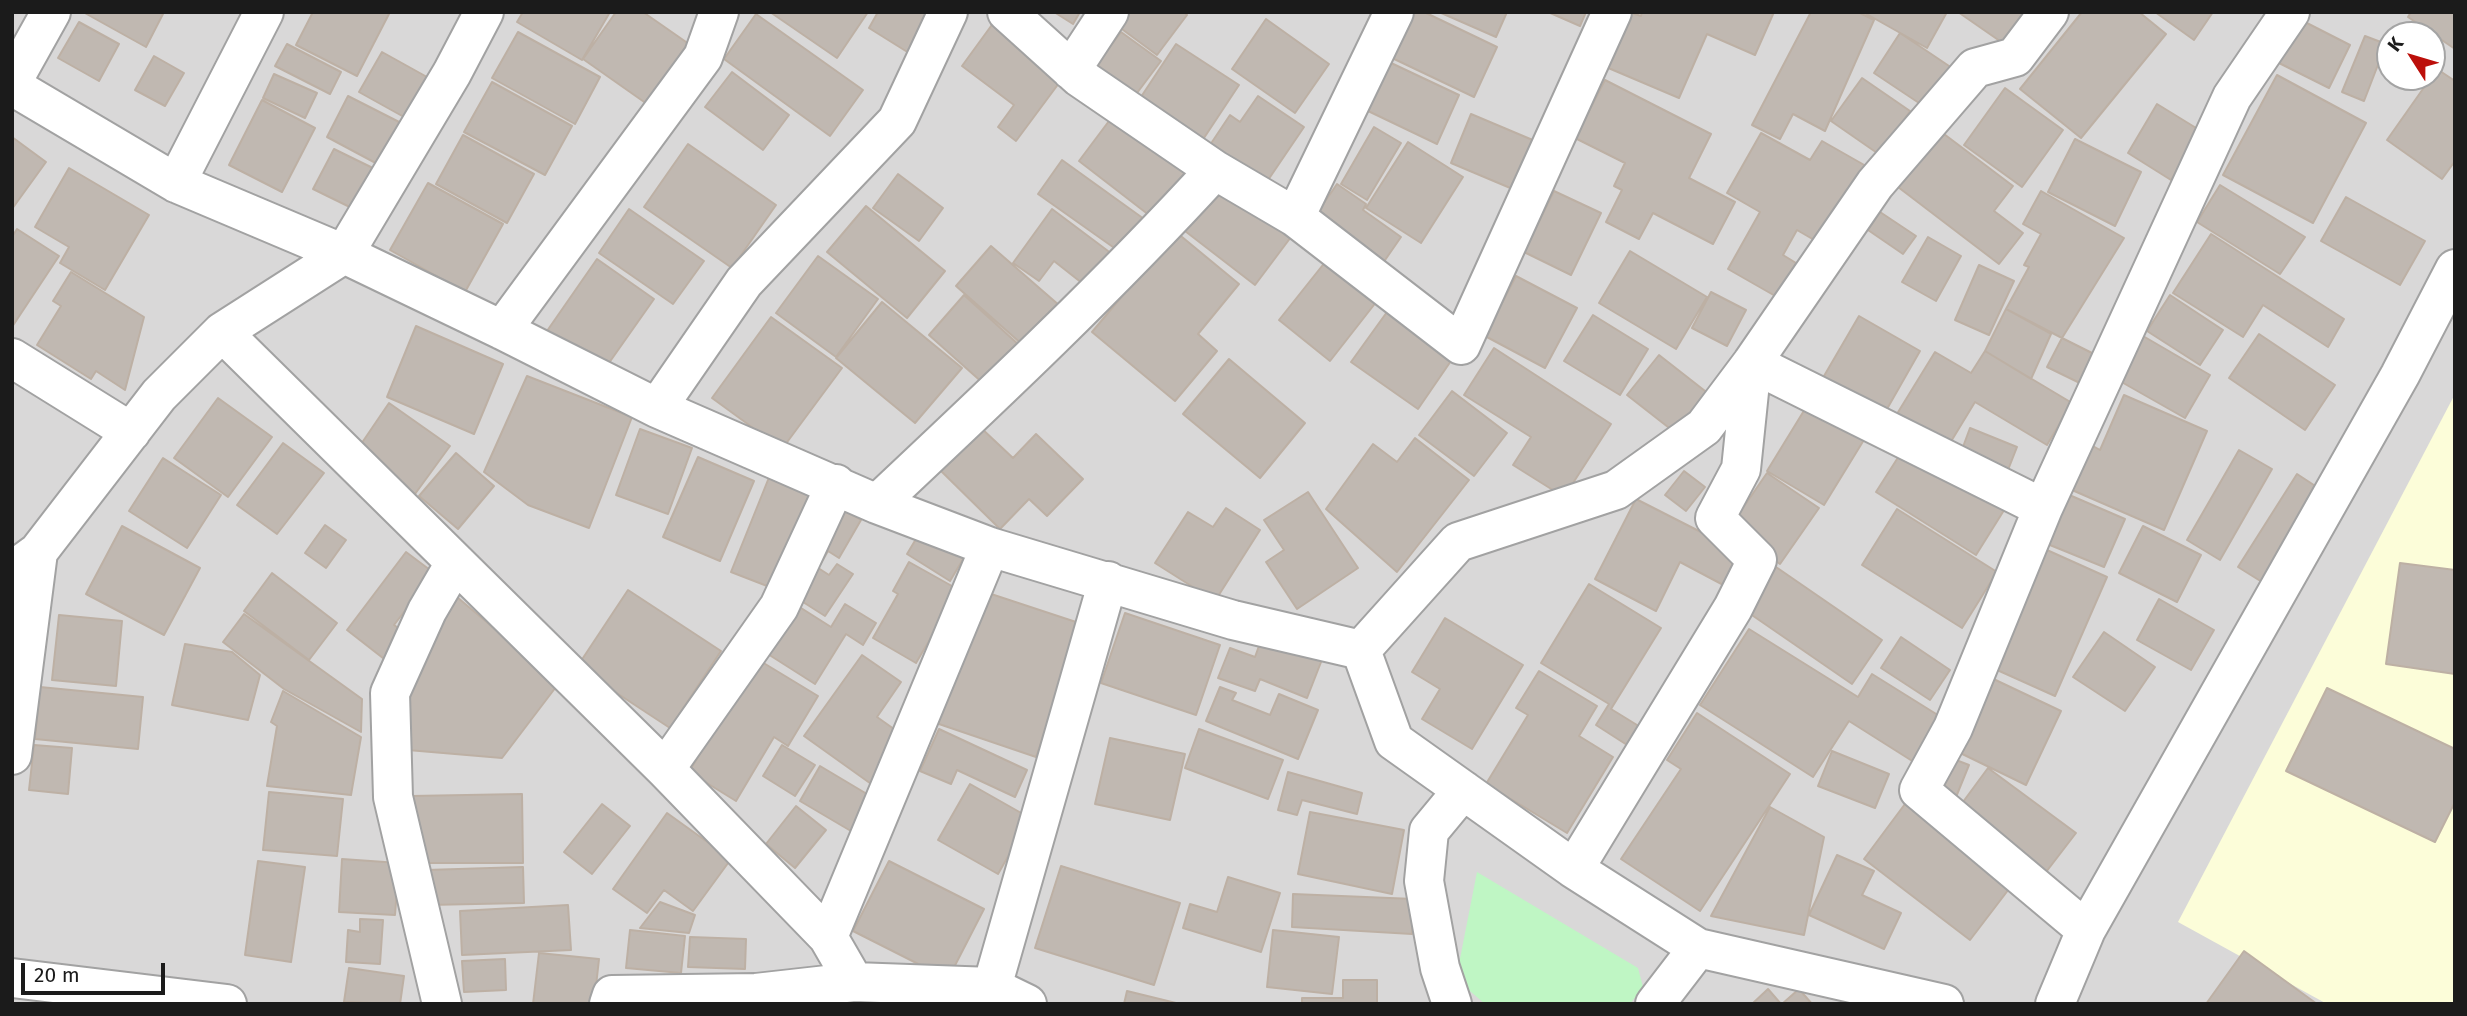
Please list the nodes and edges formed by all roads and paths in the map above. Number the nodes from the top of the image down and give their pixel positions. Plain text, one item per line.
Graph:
1 (51, 12) edge
2 (264, 12) edge
3 (484, 12) edge
4 (719, 12) edge
5 (948, 12) edge
6 (1007, 12) edge
7 (1109, 12) edge
8 (1394, 12) edge
9 (1612, 12) edge
10 (2049, 12) edge
11 (2290, 12) edge
12 (1071, 70) junction
13 (12, 84) edge
14 (1215, 170) junction
15 (176, 183) junction
16 (1295, 217) junction
17 (344, 254) junction
18 (2455, 269) edge
19 (502, 330) junction
20 (222, 332) junction
21 (12, 358) edge
22 (1752, 363) junction
23 (657, 408) junction
24 (131, 432) junction
25 (836, 484) junction
26 (877, 503) junction
27 (2043, 508) junction
28 (990, 547) junction
29 (25, 561) edge
30 (456, 563) junction
31 (1108, 581) junction
32 (1361, 650) junction
33 (12, 755) edge
34 (665, 769) junction
35 (1463, 790) junction
36 (1574, 869) junction
37 (2086, 930) junction
38 (828, 937) junction
39 (1698, 948) junction
40 (12, 978) edge
41 (854, 982) junction
42 (992, 987) junction
43 (756, 998) edge
44 (203, 1002) edge
45 (442, 1004) edge
46 (609, 1004) edge
47 (1027, 1004) edge
48 (1451, 1004) edge
49 (1655, 1004) edge
50 (1944, 1004) edge
51 (2055, 1004) edge

1 - 13 street
2 - 15 street
3 - 17 street
4 - 19 street
5 - 23 street
6 - 12 street
7 - 12 street
8 - 16 street
9 - 16 street
10 - 22 street
11 - 27 street
12 - 14 street
13 - 15 street
14 - 16 street
14 - 26 street
15 - 17 street
17 - 19 street
17 - 20 street
18 - 37 street
19 - 23 street
20 - 24 street
20 - 30 street
21 - 24 street
22 - 27 street
22 - 32 street
22 - 36 street
23 - 25 street
24 - 29 street
25 - 26 street
25 - 34 street
26 - 28 street
27 - 37 street
28 - 31 street
28 - 38 street
29 - 33 street
30 - 34 street
30 - 45 street
31 - 32 street
31 - 42 street
32 - 35 street
34 - 38 street
35 - 36 street
35 - 48 street
36 - 39 street
37 - 51 street
38 - 41 street
39 - 49 street
39 - 50 street
40 - 44 street
41 - 42 street
41 - 43 street
42 - 47 street
43 - 46 street

